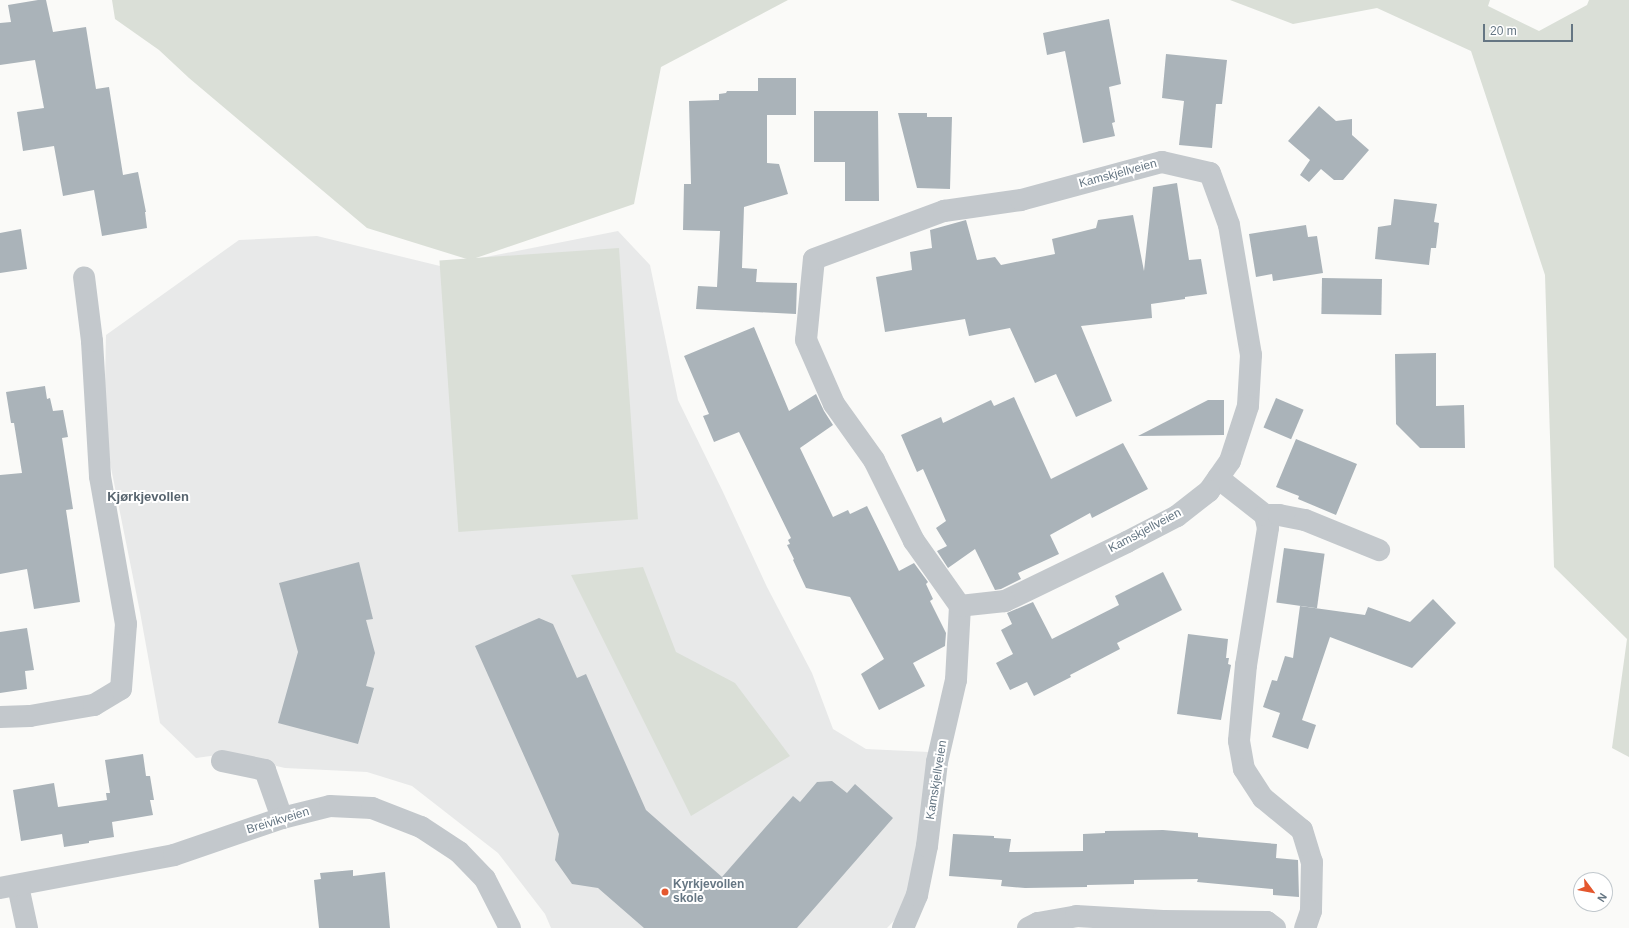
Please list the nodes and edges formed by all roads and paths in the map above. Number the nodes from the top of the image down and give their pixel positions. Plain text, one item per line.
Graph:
1 (84, 277) dead end
2 (1218, 478) junction
3 (1265, 515) junction
4 (1379, 550) dead end
5 (960, 606) junction
6 (0, 717) edge
7 (222, 761) dead end
8 (282, 818) junction
9 (9, 887) edge
10 (27, 928) edge
11 (510, 928) edge
12 (904, 928) edge
13 (1028, 928) edge
14 (1275, 928) edge
15 (1306, 928) edge

1 - 6 street
2 - 3 street
2 - 5 street, Kamskjellveien
2 - 5 street, Kamskjellveien
3 - 4 street
3 - 15 street
5 - 12 street, Kamskjellveien
7 - 8 street
8 - 9 street, Breivikveien
8 - 11 street, Breivikveien
9 - 10 street
13 - 14 street

